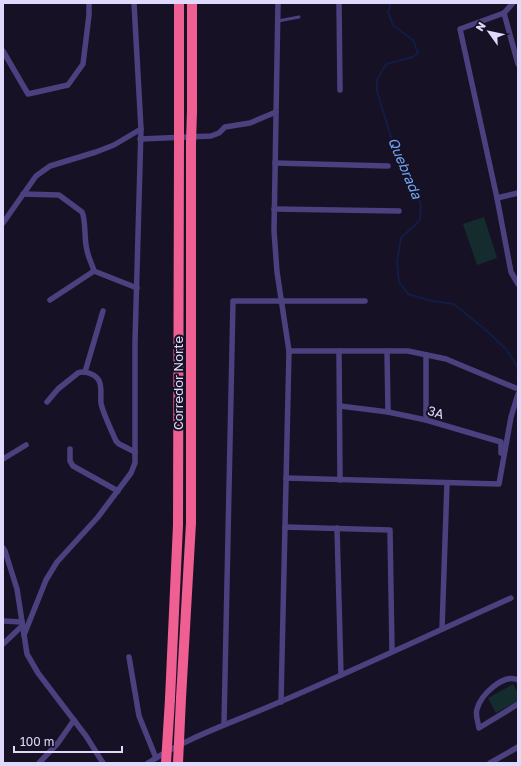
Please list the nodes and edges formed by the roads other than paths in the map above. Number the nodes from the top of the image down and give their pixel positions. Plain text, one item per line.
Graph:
1 (89, 3) edge
2 (134, 3) edge
3 (179, 3) edge
4 (192, 3) edge
5 (278, 3) edge
6 (339, 3) edge
7 (513, 3) edge
8 (504, 13) junction
9 (299, 17) dead end
10 (278, 21) junction
11 (3, 51) edge
12 (518, 64) edge
13 (340, 90) dead end
14 (276, 112) junction
15 (141, 129) junction
16 (140, 139) junction
17 (275, 163) junction
18 (388, 166) dead end
19 (518, 193) edge
20 (23, 194) junction
21 (497, 198) junction
22 (274, 209) junction
23 (398, 211) dead end
24 (3, 223) edge
25 (94, 271) junction
26 (518, 284) edge
27 (137, 288) junction
28 (50, 300) dead end
29 (282, 301) junction
30 (365, 301) dead end
31 (103, 311) dead end
32 (288, 351) junction
33 (339, 351) junction
34 (387, 351) junction
35 (426, 355) junction
36 (85, 372) junction
37 (518, 389) edge
38 (518, 394) edge
39 (47, 402) dead end
40 (340, 406) junction
41 (388, 412) junction
42 (426, 420) junction
43 (26, 445) dead end
44 (70, 449) dead end
45 (135, 452) junction
46 (3, 459) edge
47 (502, 467) junction
48 (286, 478) junction
49 (340, 480) junction
50 (447, 483) junction
51 (118, 491) junction
52 (285, 527) junction
53 (337, 528) junction
54 (3, 548) edge
55 (511, 598) dead end
56 (3, 621) edge
57 (22, 624) junction
58 (442, 629) junction
59 (24, 635) junction
60 (3, 644) edge
61 (392, 652) junction
62 (129, 657) dead end
63 (341, 675) junction
64 (518, 680) edge
65 (281, 702) junction
66 (518, 704) edge
67 (74, 720) junction
68 (224, 724) junction
69 (518, 747) edge
70 (156, 758) junction
71 (39, 763) edge
72 (103, 763) edge
73 (148, 763) edge
74 (166, 763) edge
75 (178, 763) edge
76 (490, 763) edge

1 - 11 street
2 - 15 street
3 - 74 highway, Corredor Norte, bridge
4 - 75 highway, Corredor Norte, bridge
5 - 10 street
6 - 13 street
7 - 8 street
8 - 12 street
8 - 21 street
9 - 10 lane
10 - 14 street
14 - 16 street
14 - 17 street
15 - 16 street
15 - 20 street
16 - 27 street
17 - 18 street
17 - 22 street
19 - 21 street
20 - 24 street
20 - 25 street
21 - 26 street
22 - 23 street
22 - 29 street
25 - 27 street
25 - 28 street
27 - 45 street
29 - 30 street
29 - 32 street
29 - 68 street
31 - 36 street
32 - 33 street
32 - 48 street
33 - 34 street
33 - 40 street
34 - 35 street
34 - 41 street
35 - 37 street
35 - 42 street
36 - 39 street
36 - 45 street
38 - 47 street
40 - 41 street, 3A
40 - 49 street
41 - 42 street, 3A
42 - 47 street, 3A
43 - 46 street
44 - 51 street
45 - 51 street
47 - 50 street
48 - 49 street
48 - 52 street
49 - 50 street
50 - 58 street
51 - 59 street
52 - 53 street
52 - 65 street
53 - 61 street
53 - 63 street
54 - 57 street
55 - 58 street
56 - 57 street
57 - 59 street
57 - 60 street
58 - 61 street
59 - 67 street
61 - 63 street
62 - 70 street
63 - 65 street
64 - 66 street
65 - 68 street
67 - 71 street
67 - 72 street
68 - 70 street
69 - 76 street
70 - 73 street

